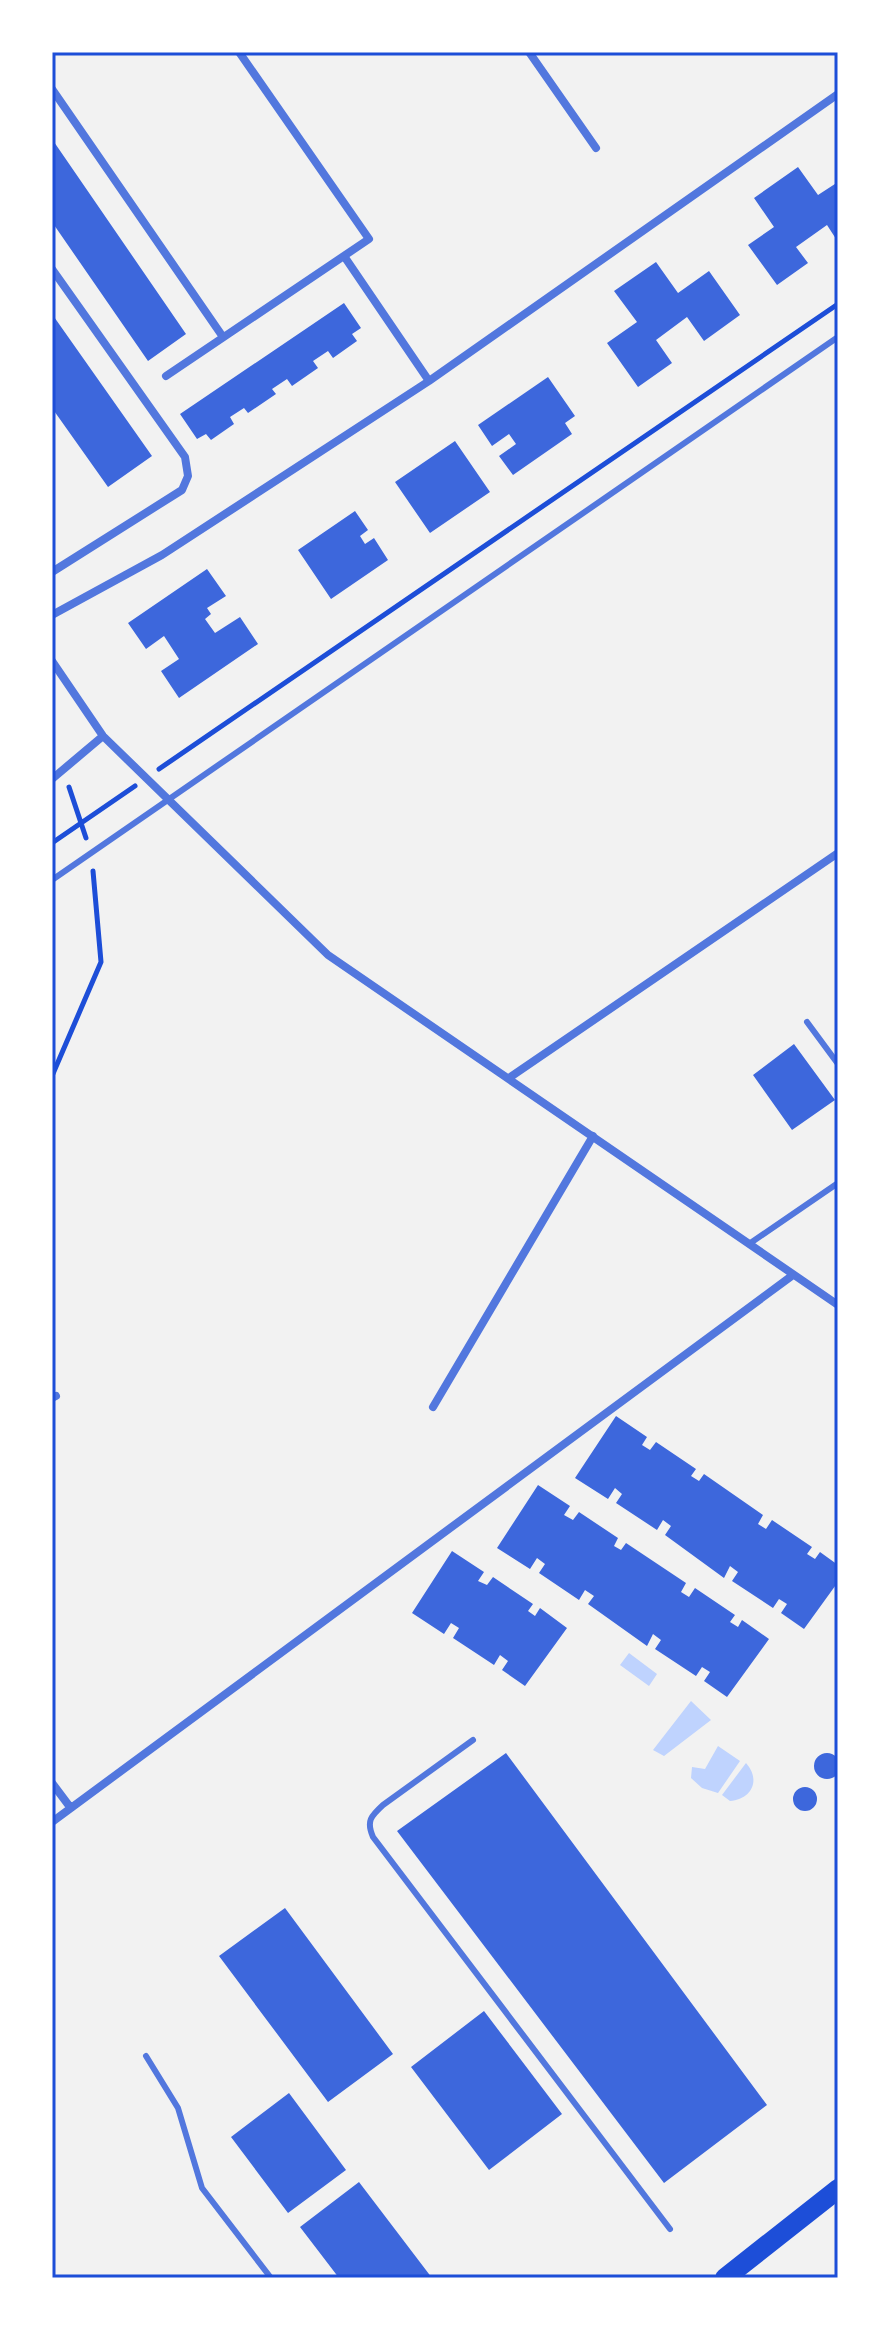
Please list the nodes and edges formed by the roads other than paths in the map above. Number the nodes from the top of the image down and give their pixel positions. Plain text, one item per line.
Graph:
1 (239, 52) edge
2 (529, 52) edge
3 (52, 89) edge
4 (838, 94) edge
5 (596, 148) dead end
6 (344, 256) junction
7 (52, 269) edge
8 (223, 337) junction
9 (838, 337) edge
10 (166, 376) dead end
11 (429, 381) junction
12 (52, 572) edge
13 (52, 615) edge
14 (52, 661) edge
15 (103, 736) junction
16 (52, 779) edge
17 (170, 801) junction
18 (838, 853) edge
19 (52, 880) edge
20 (807, 1022) dead end
21 (838, 1064) edge
22 (509, 1078) junction
23 (593, 1136) junction
24 (838, 1183) edge
25 (749, 1244) junction
26 (793, 1275) junction
27 (838, 1305) edge
28 (433, 1407) dead end
29 (473, 1740) dead end
30 (52, 1783) edge
31 (70, 1807) junction
32 (52, 1822) edge
33 (146, 2056) dead end
34 (838, 2189) edge
35 (670, 2229) dead end
36 (271, 2278) edge
37 (725, 2278) edge

1 - 6 street
2 - 5 street
3 - 8 street
4 - 11 street
6 - 8 street
6 - 11 street
7 - 12 street
8 - 10 street
9 - 17 lane
11 - 13 street
14 - 15 street
15 - 16 street
15 - 17 street
17 - 19 lane
17 - 22 street
18 - 22 street
20 - 21 lane
22 - 23 street
23 - 25 street
23 - 28 street
24 - 25 lane
25 - 26 street
26 - 27 street
26 - 31 street
29 - 35 lane
30 - 31 street
31 - 32 street
33 - 36 lane
34 - 37 main road

